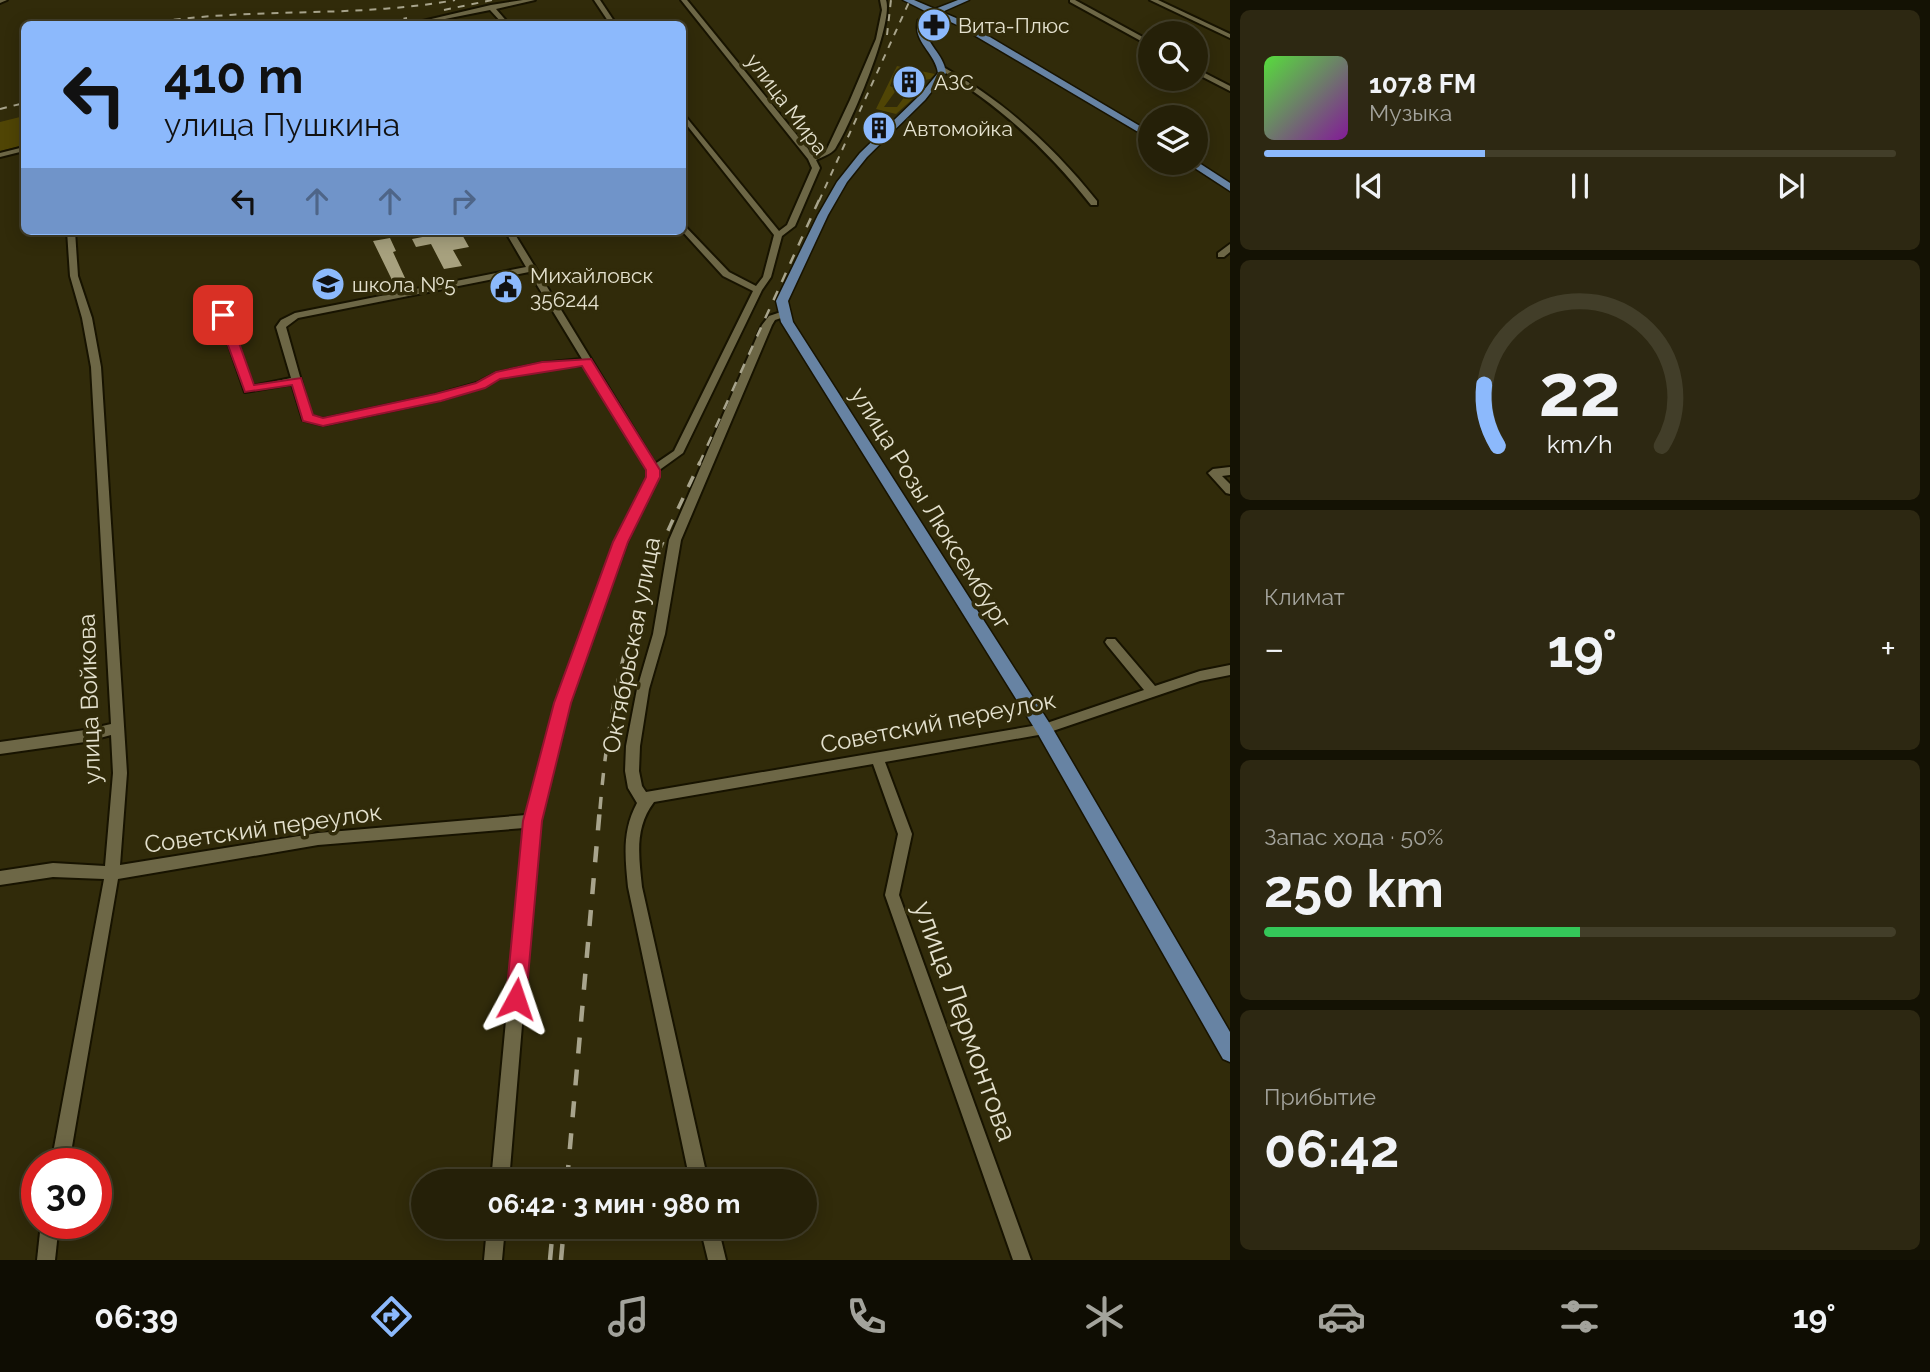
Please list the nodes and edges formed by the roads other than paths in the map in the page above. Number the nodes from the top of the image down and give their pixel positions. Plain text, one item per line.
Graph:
1 (532, 0) edge
2 (597, 0) edge
3 (684, 0) edge
4 (883, 0) edge
5 (907, 0) edge
6 (965, 0) edge
7 (1153, 0) edge
8 (1072, 1) edge
9 (491, 7) junction
10 (939, 10) junction
11 (427, 21) edge
12 (503, 21) edge
13 (611, 21) edge
14 (1230, 36) edge
15 (1138, 37) edge
16 (943, 69) junction
17 (1208, 76) edge
18 (1230, 89) edge
19 (686, 119) edge
20 (1138, 129) edge
21 (21, 150) edge
22 (0, 155) edge
23 (812, 159) junction
24 (1208, 174) edge
25 (1230, 188) edge
26 (1094, 203) dead end
27 (686, 229) edge
28 (778, 234) junction
29 (71, 235) edge
30 (511, 235) edge
31 (1230, 247) edge
32 (1221, 255) dead end
33 (531, 269) junction
34 (214, 290) dead end
35 (758, 290) junction
36 (785, 314) junction
37 (586, 362) junction
38 (297, 380) junction
39 (653, 470) junction
40 (1230, 471) edge
41 (1230, 490) edge
42 (1111, 642) dead end
43 (1230, 670) edge
44 (1153, 692) junction
45 (117, 728) junction
46 (1044, 729) junction
47 (0, 748) edge
48 (877, 758) junction
49 (647, 799) junction
50 (533, 821) junction
51 (111, 873) junction
52 (0, 878) edge
53 (1230, 1052) edge
54 (63, 1148) edge
55 (501, 1169) edge
56 (696, 1169) edge
57 (48, 1239) edge
58 (495, 1239) edge
59 (712, 1239) edge
60 (46, 1260) edge
61 (493, 1260) edge
62 (717, 1260) edge
63 (1022, 1260) edge

1 - 9 street
2 - 13 street
3 - 23 street, улица Мира
4 - 23 street
5 - 10 main road
6 - 10 main road
7 - 14 street
8 - 15 street
9 - 11 street
9 - 12 street
10 - 16 main road
10 - 20 main road
16 - 26 street
16 - 36 main road
17 - 18 street
19 - 28 street
21 - 22 street
23 - 28 street, улица Мира
24 - 25 main road
27 - 35 street
28 - 35 street
29 - 45 street, улица Войкова
30 - 33 street
31 - 32 street
33 - 37 street
33 - 38 street
34 - 38 street
35 - 39 street
36 - 46 main road, улица Розы Люксембург
36 - 49 street, Октябрьская улица
37 - 38 street
37 - 39 street
39 - 50 street
40 - 41 street
42 - 44 street
43 - 44 street, Советский переулок
44 - 46 street, Советский переулок
45 - 47 street
45 - 51 street, улица Войкова
46 - 48 street, Советский переулок
46 - 53 main road, улица Розы Люксембург
48 - 49 street, Советский переулок
48 - 63 street, улица Лермонтова
49 - 56 street
50 - 51 street, Советский переулок
50 - 55 street
51 - 52 street, Советский переулок
51 - 54 street, улица Войкова
57 - 60 street
58 - 61 street
59 - 62 street

